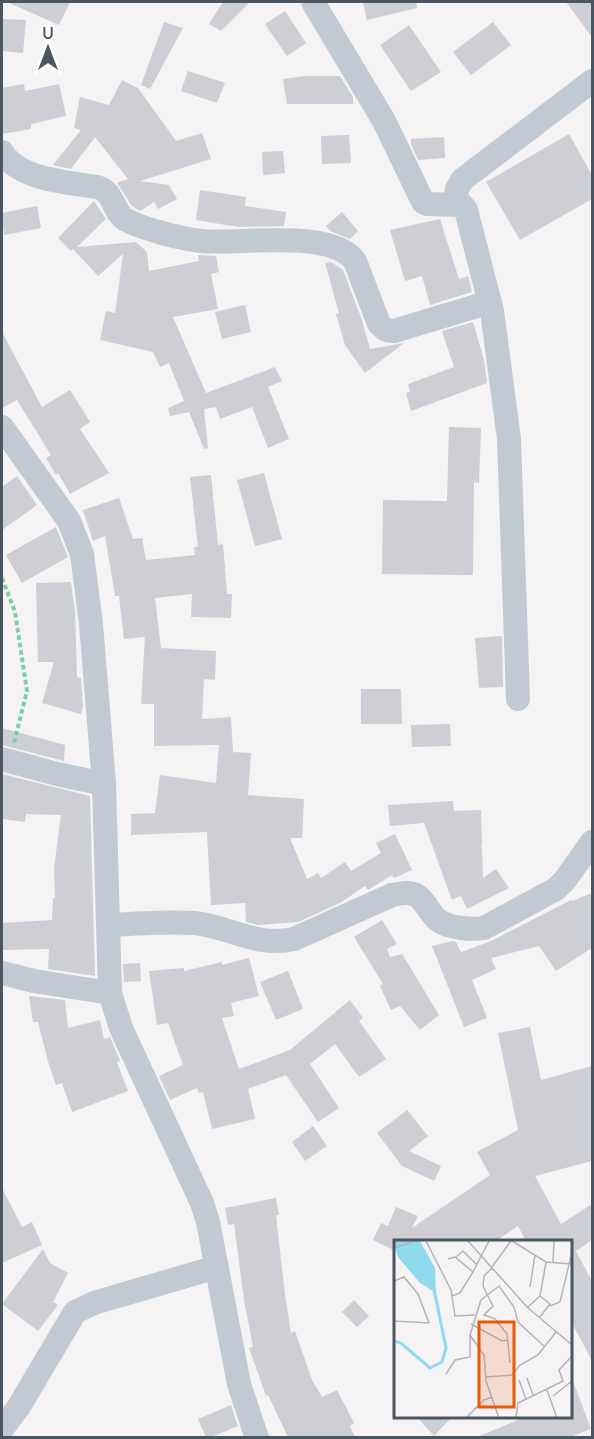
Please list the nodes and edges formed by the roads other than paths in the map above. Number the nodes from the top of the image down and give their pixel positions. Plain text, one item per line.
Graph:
1 (313, 2) edge
2 (592, 81) edge
3 (2, 152) edge
4 (455, 204) junction
5 (489, 302) junction
6 (2, 427) edge
7 (518, 699) dead end
8 (5, 760) edge
9 (105, 784) junction
10 (592, 842) edge
11 (109, 925) junction
12 (2, 973) edge
13 (110, 993) junction
14 (217, 1266) junction
15 (2, 1429) edge
16 (257, 1437) edge

1 - 4 street
2 - 4 street
3 - 5 street
4 - 5 street
5 - 7 street
6 - 9 street
8 - 9 street
9 - 11 street
10 - 11 street
11 - 13 street
12 - 13 street
13 - 14 street
14 - 15 street
14 - 16 street

